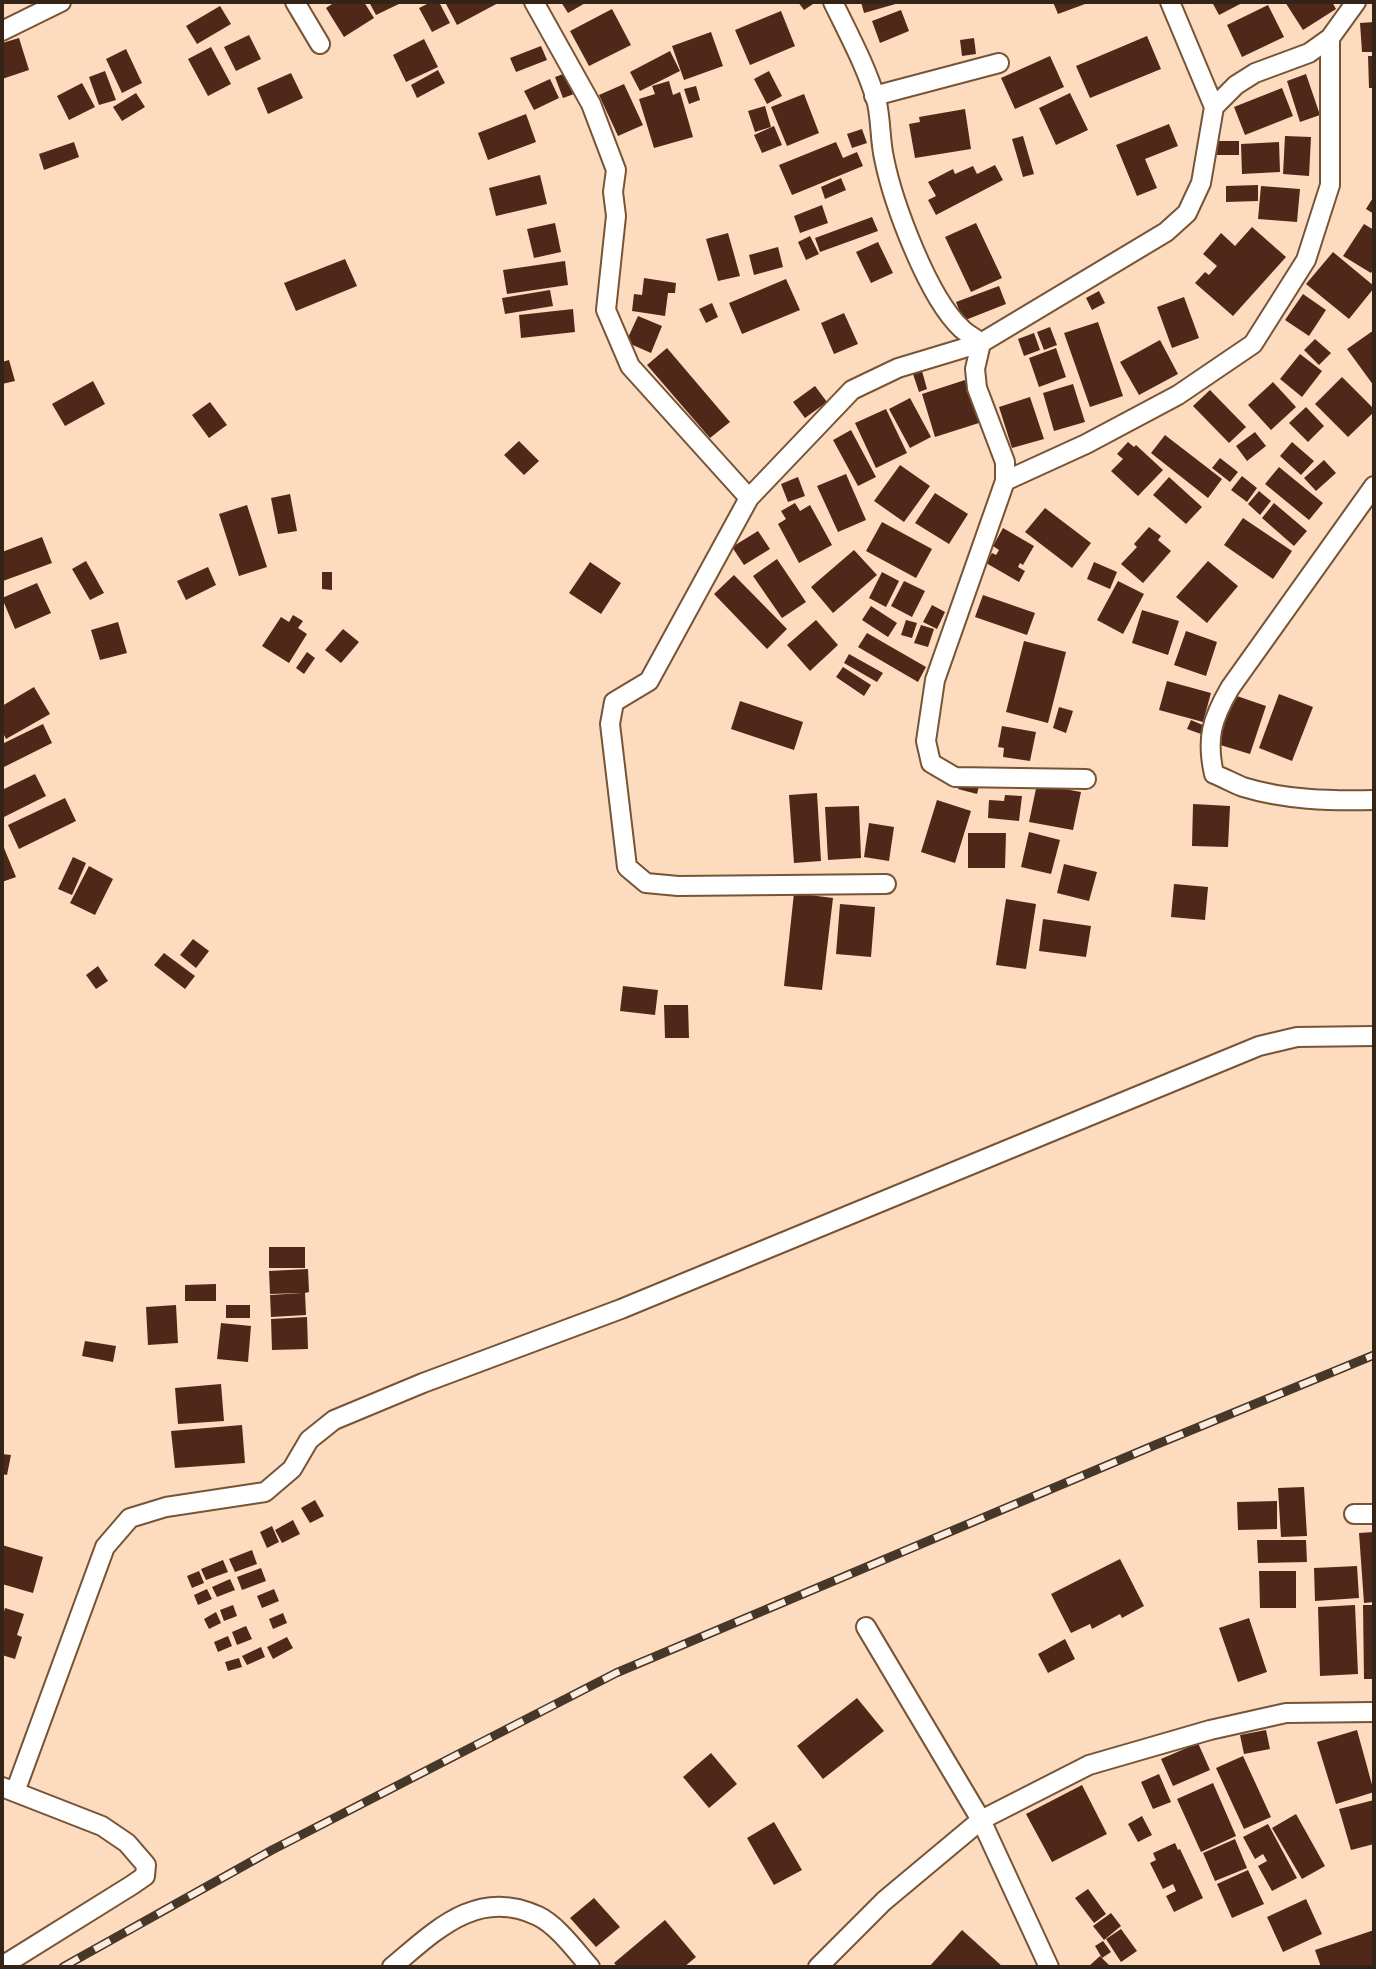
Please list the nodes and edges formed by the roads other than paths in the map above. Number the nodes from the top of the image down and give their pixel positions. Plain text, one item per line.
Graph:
1 (61, 2) edge
2 (295, 2) edge
3 (534, 2) edge
4 (833, 2) edge
5 (1170, 2) edge
6 (1356, 2) edge
7 (2, 31) edge
8 (1330, 38) junction
9 (320, 44) dead end
10 (999, 63) dead end
11 (874, 96) junction
12 (1214, 107) junction
13 (981, 343) junction
14 (1005, 481) junction
15 (1374, 486) edge
16 (749, 498) junction
17 (1086, 779) dead end
18 (1374, 800) edge
19 (886, 884) dead end
20 (1374, 1036) edge
21 (1354, 1514) dead end
22 (1374, 1514) edge
23 (866, 1627) dead end
24 (1374, 1712) edge
25 (8, 1790) edge
26 (981, 1820) junction
27 (2, 1966) edge
28 (392, 1967) edge
29 (590, 1967) edge
30 (818, 1967) edge
31 (1049, 1967) edge

1 - 7 street
2 - 9 street
3 - 16 street
4 - 11 street
5 - 12 street
6 - 8 street
8 - 12 street
8 - 14 street
10 - 11 street
11 - 13 street
12 - 13 street
13 - 14 street
13 - 16 street
14 - 17 street
15 - 18 street
16 - 19 street
20 - 25 street
21 - 22 street
23 - 26 street
24 - 26 street
25 - 27 street
26 - 30 street
26 - 31 street
28 - 29 street

